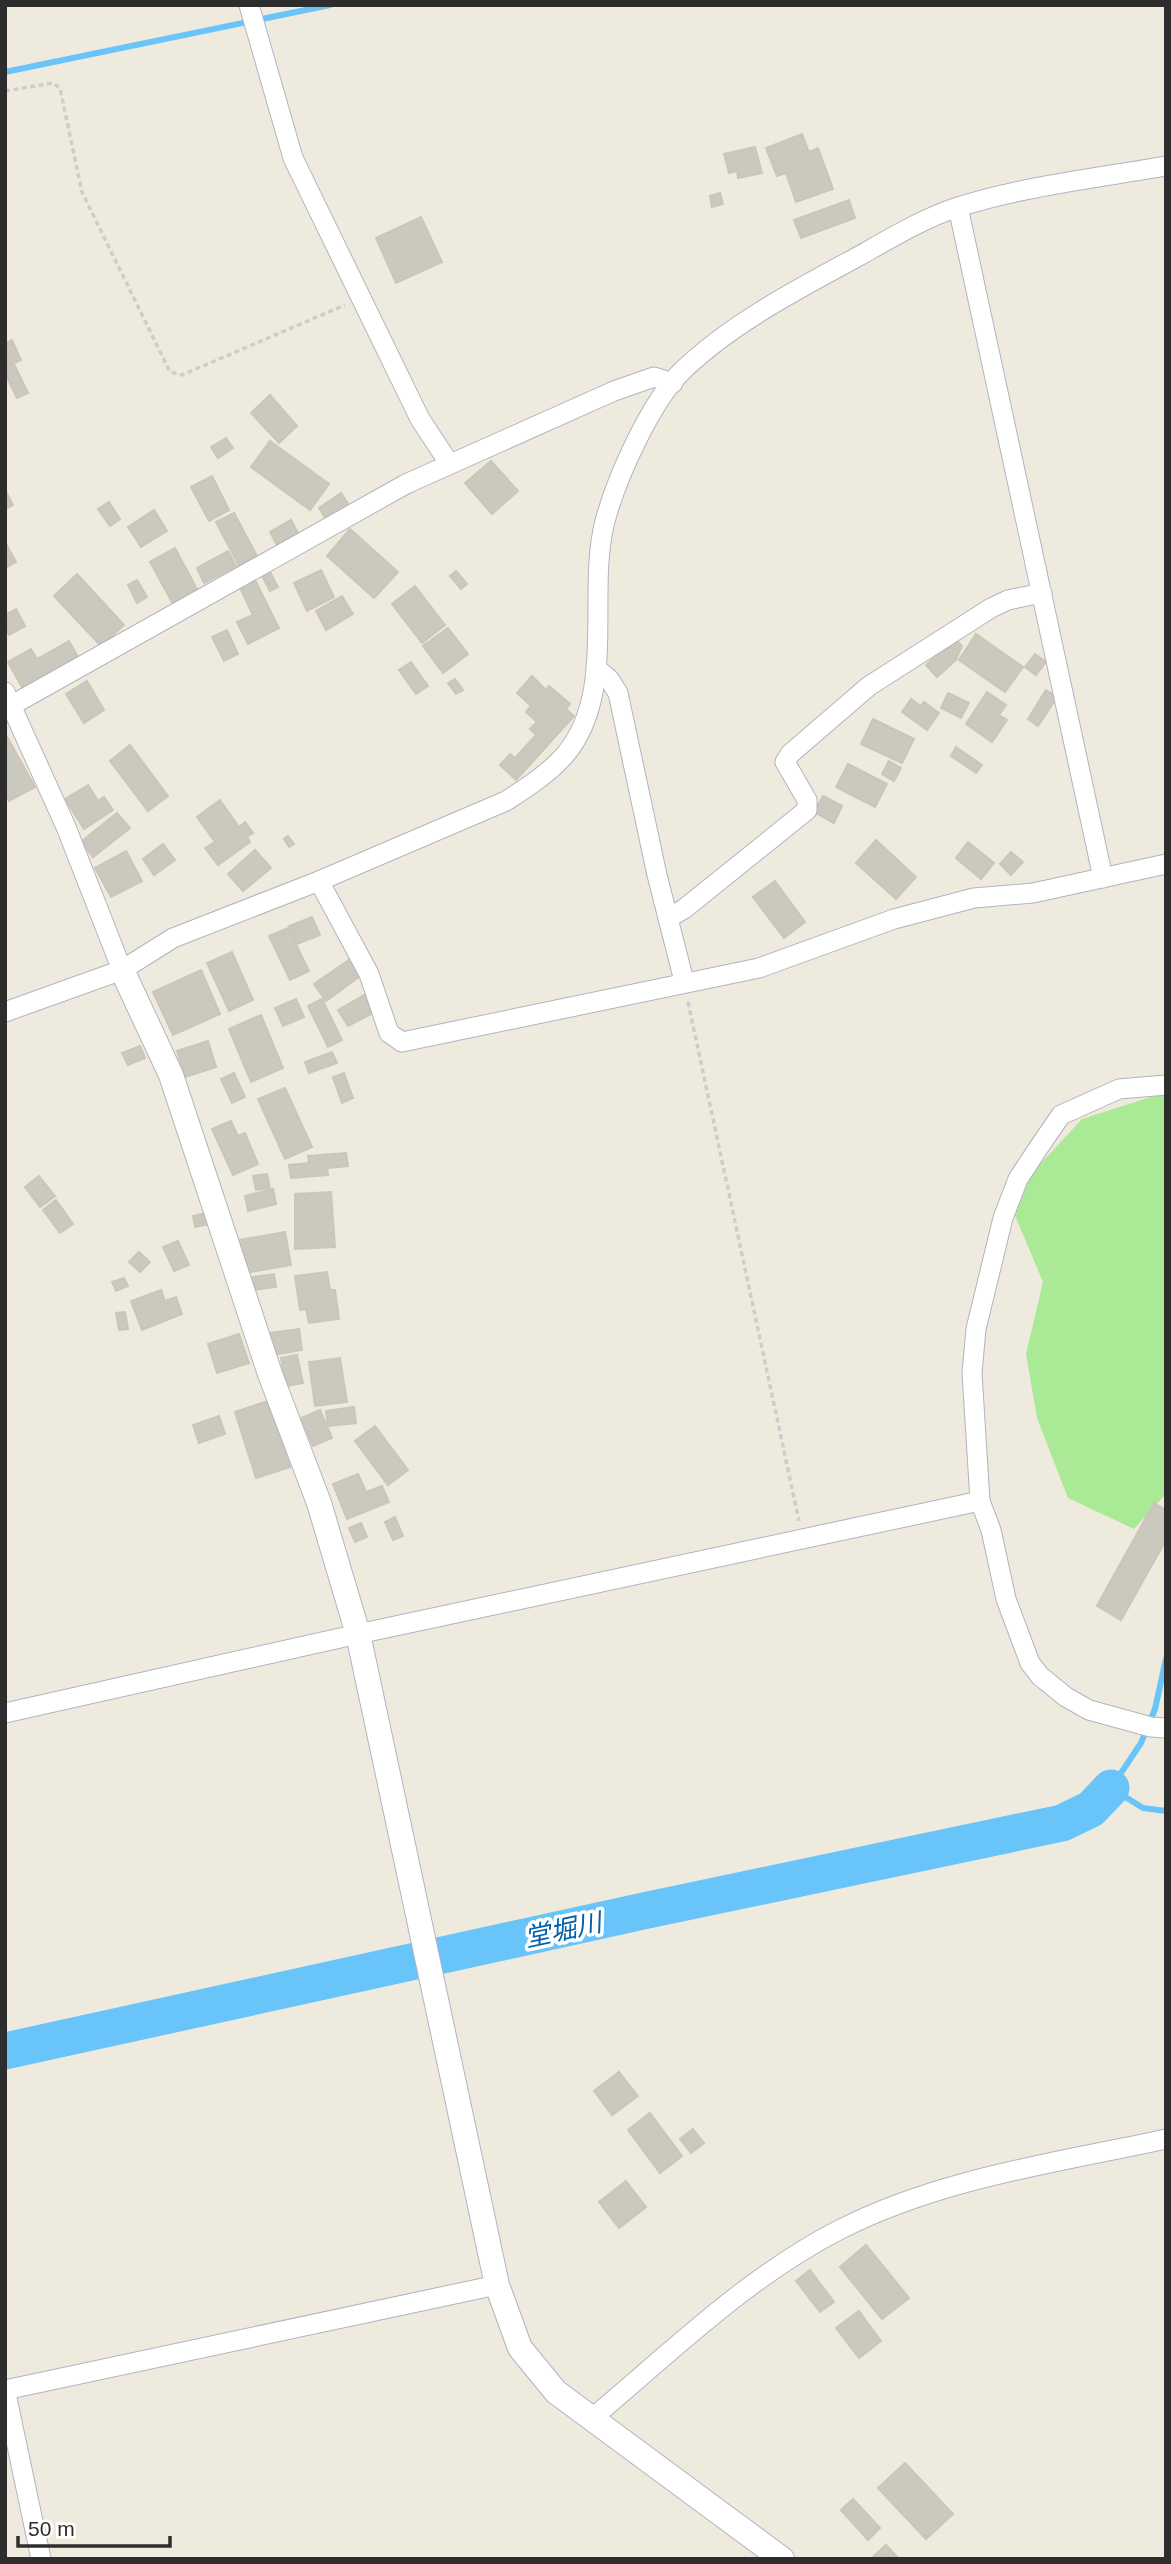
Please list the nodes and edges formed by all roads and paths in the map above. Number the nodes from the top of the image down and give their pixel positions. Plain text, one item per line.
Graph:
1 (249, 5) edge
2 (5, 91) edge
3 (1166, 166) edge
4 (958, 207) junction
5 (360, 298) junction
6 (673, 383) junction
7 (449, 463) junction
8 (1042, 593) junction
9 (596, 668) junction
10 (8, 702) edge
11 (1166, 864) edge
12 (1104, 878) junction
13 (318, 881) junction
14 (667, 918) junction
15 (122, 970) junction
16 (684, 981) junction
17 (5, 1012) edge
18 (1166, 1085) edge
19 (980, 1500) junction
20 (803, 1541) junction
21 (358, 1634) junction
22 (5, 1713) edge
23 (1166, 1728) edge
24 (1166, 2139) edge
25 (497, 2285) junction
26 (5, 2390) edge
27 (590, 2420) junction
28 (41, 2559) edge
29 (782, 2559) edge

1 - 5 street
2 - 5 path
3 - 4 street
4 - 6 street
4 - 8 street
5 - 7 street
6 - 7 street
6 - 9 street
7 - 10 street
8 - 12 street
8 - 14 street
9 - 13 street
9 - 14 street
10 - 15 street
11 - 12 street
12 - 16 street
13 - 15 street
13 - 16 street
14 - 16 street
15 - 17 street
15 - 21 street
16 - 20 path
18 - 19 street
19 - 20 street
19 - 23 street
20 - 21 street
21 - 22 street
21 - 25 street
24 - 27 street
25 - 26 street
25 - 27 street
26 - 28 street
27 - 29 street

